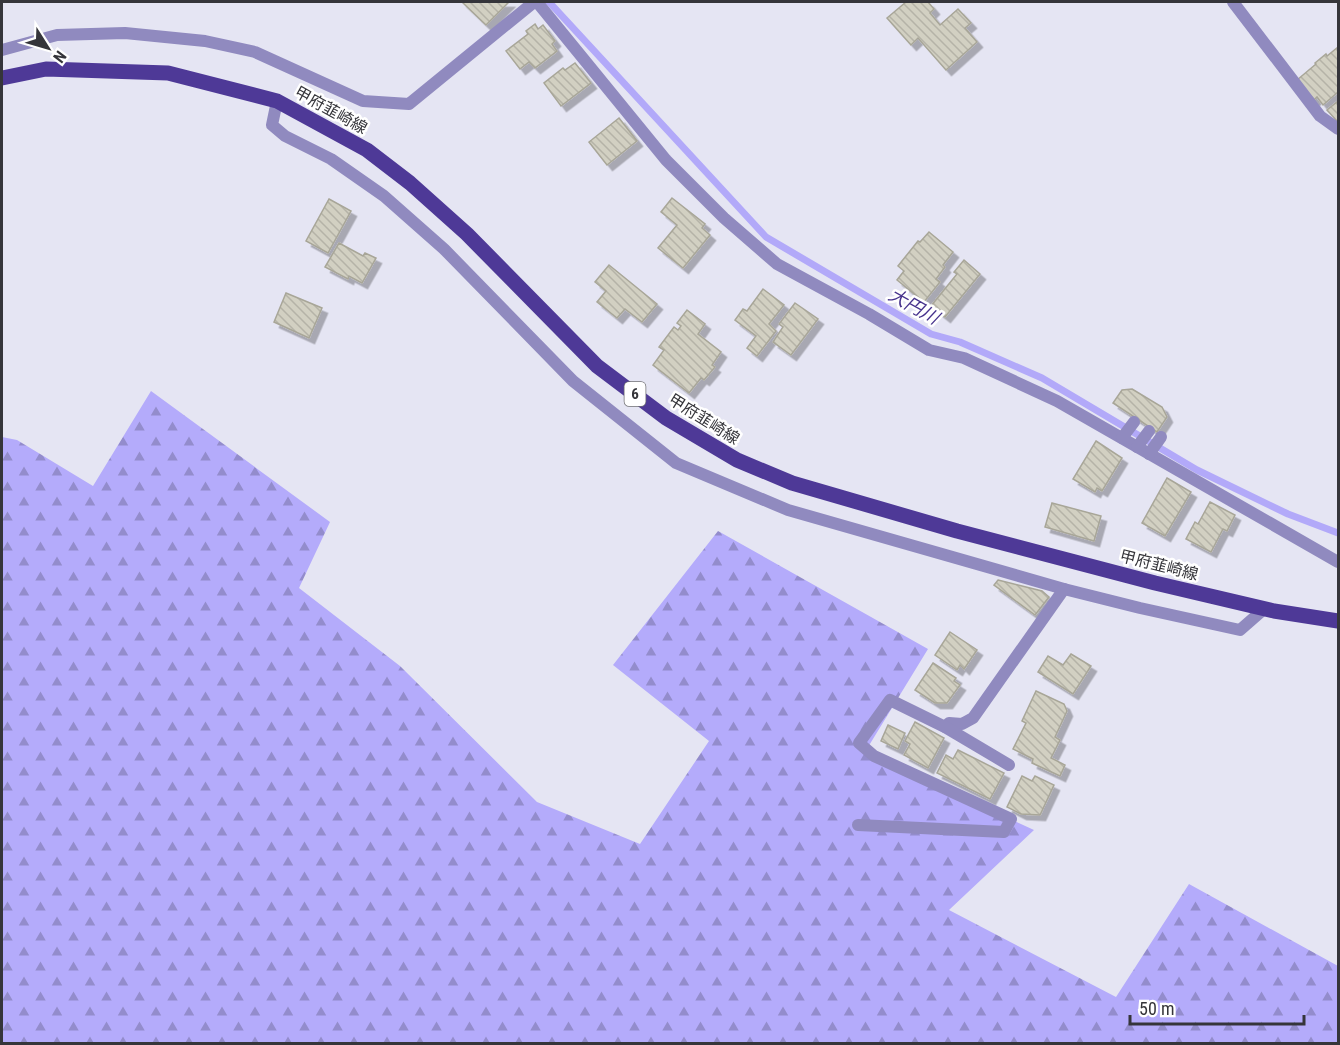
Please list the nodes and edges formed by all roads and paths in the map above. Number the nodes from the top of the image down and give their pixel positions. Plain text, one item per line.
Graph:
1 (536, 2) edge
2 (1233, 2) edge
3 (2, 50) edge
4 (2, 78) edge
5 (277, 101) junction
6 (1338, 129) edge
7 (1134, 422) dead end
8 (1124, 436) junction
9 (1161, 437) dead end
10 (1151, 452) junction
11 (1338, 562) edge
12 (1064, 589) junction
13 (1264, 609) junction
14 (1338, 621) edge
15 (945, 727) junction
16 (1009, 765) dead end
17 (858, 825) dead end

1 - 3 street
1 - 8 street
2 - 6 street
4 - 5 main road, 甲府韮崎線 / 6
5 - 12 street
5 - 13 main road, 甲府韮崎線 / 6
7 - 8 street
8 - 10 street
9 - 10 street
10 - 11 street
12 - 13 street
12 - 15 street
13 - 14 main road, 甲府韮崎線 / 6
15 - 16 street
15 - 17 street

